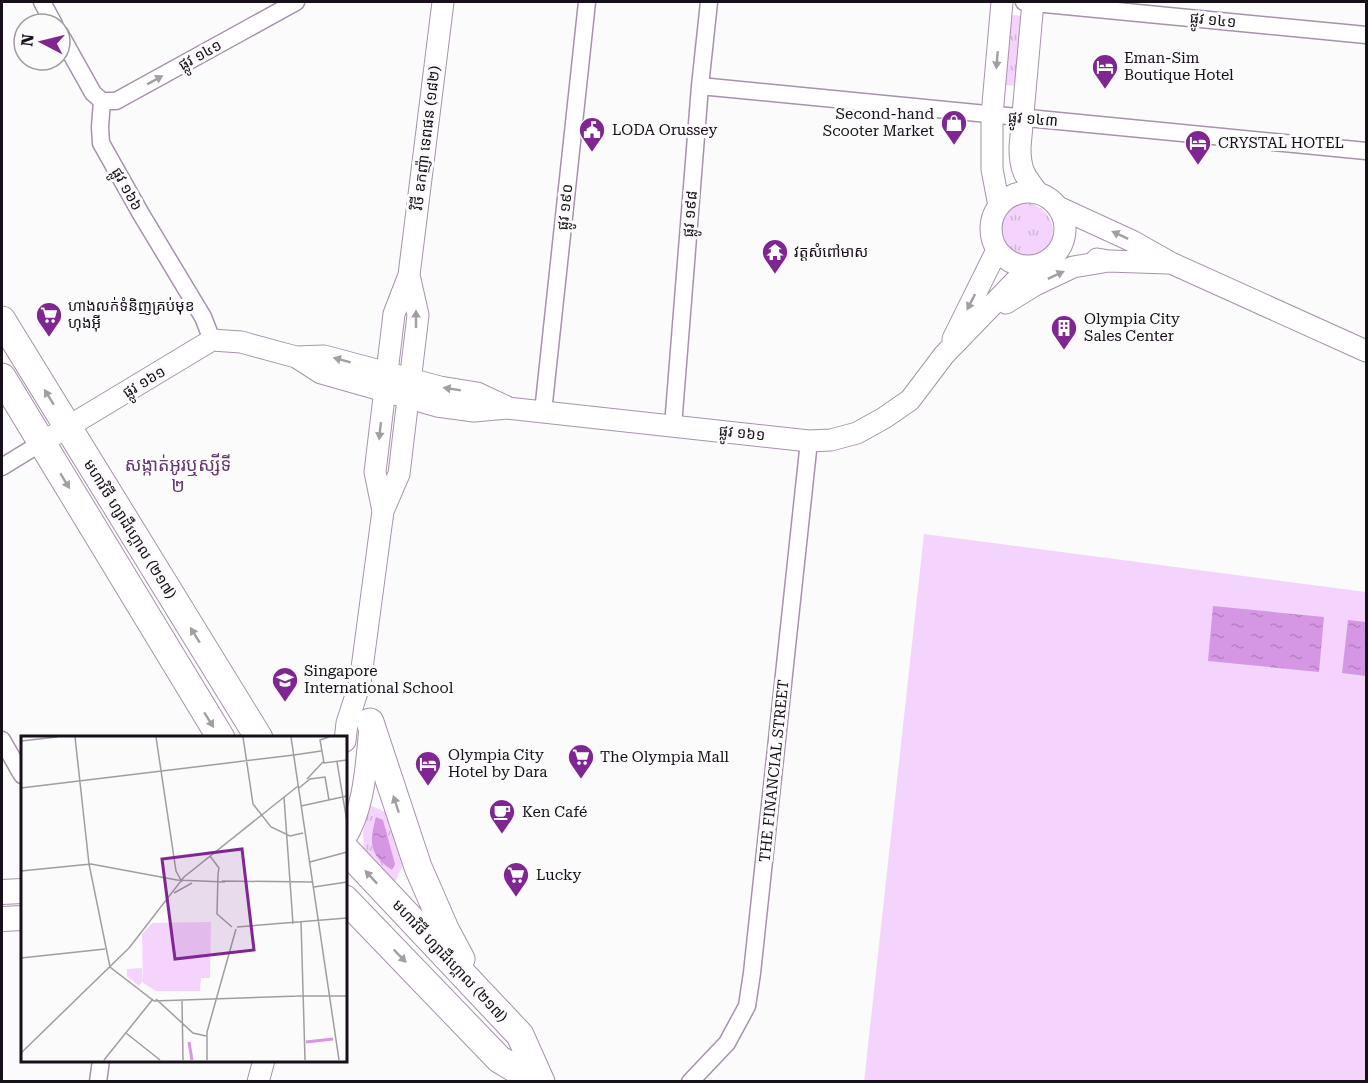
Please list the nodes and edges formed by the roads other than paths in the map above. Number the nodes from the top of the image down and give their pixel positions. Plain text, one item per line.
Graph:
1 (296, 2) edge
2 (443, 2) edge
3 (587, 2) edge
4 (709, 2) edge
5 (1002, 2) edge
6 (1024, 2) edge
7 (1033, 2) edge
8 (1366, 35) edge
9 (72, 55) edge
10 (700, 86) junction
11 (102, 101) junction
12 (992, 115) junction
13 (1022, 117) junction
14 (1366, 151) edge
15 (1038, 193) junction
16 (999, 206) junction
17 (1058, 207) junction
18 (997, 250) junction
19 (1056, 252) junction
20 (1109, 261) junction
21 (1171, 263) junction
22 (1030, 266) junction
23 (409, 275) junction
24 (2, 320) edge
25 (971, 328) junction
26 (212, 340) junction
27 (1366, 351) edge
28 (944, 355) junction
29 (2, 378) edge
30 (386, 382) junction
31 (409, 388) junction
32 (543, 412) junction
33 (673, 426) junction
34 (68, 427) junction
35 (809, 441) junction
36 (42, 443) junction
37 (2, 467) edge
38 (383, 511) junction
39 (221, 676) junction
40 (360, 683) junction
41 (193, 694) junction
42 (370, 722) junction
43 (219, 736) edge
44 (258, 736) edge
45 (346, 736) edge
46 (2, 740) edge
47 (21, 773) edge
48 (346, 838) edge
49 (346, 850) edge
50 (21, 891) edge
51 (2, 892) edge
52 (346, 900) edge
53 (21, 918) edge
54 (2, 919) edge
55 (479, 991) junction
56 (101, 1062) edge
57 (263, 1062) edge
58 (98, 1082) edge
59 (258, 1082) edge
60 (539, 1082) edge
61 (690, 1082) edge

11 -> 1 street, ផ្លូវ ១៤១
2 - 23 street, វិថី ឧកញ៉ា ទេពផន (១៨២)
3 - 32 street, ផ្លូវ ១៩០
4 - 10 street, ផ្លូវ ១៩៨
5 -> 12 street
6 - 7 street, ផ្លូវ ១៤១
7 - 8 street, ផ្លូវ ១៤១
7 - 13 street
9 - 11 street
10 - 12 street, ផ្លូវ ១៤៣
10 - 33 street, ផ្លូវ ១៩៨
11 - 26 street, ផ្លូវ ១៦៦
12 - 13 street, ផ្លូវ ១៤៣
12 - 16 street
13 - 14 street, ផ្លូវ ១៤៣
13 - 15 street
15 - 16 street
15 - 17 street
16 - 18 street
17 - 19 street
21 -> 17 street
18 - 22 street
18 -> 28 street, ផ្លូវ ១៦១
19 - 20 street
19 - 22 street
20 - 21 street
25 -> 20 street
21 - 27 street
22 - 25 street, ផ្លូវ ១៦១
23 - 30 street, វិថី ឧកញ៉ា ទេពផន (១៨២)
31 -> 23 street, វិថី ឧកញ៉ា ទេពផន (១៨២)
34 -> 24 main road, មហាវិថី ហ្សាដឹហ្គោល (២១៧)
25 - 28 street, ផ្លូវ ១៦១
26 - 30 street, ផ្លូវ ១៦១
26 - 34 street, ផ្លូវ ១៦១
28 - 35 street, ផ្លូវ ១៦១
29 - 36 main road, មហាវិថី ហ្សាដឹហ្គោល (២១៧)
30 - 31 street, ផ្លូវ ១៦១
30 -> 38 street, វិថី ឧកញ៉ា ទេពផន (១៨២)
31 - 32 street, ផ្លូវ ១៦១
31 - 38 street, វិថី ឧកញ៉ា ទេពផន (១៨២)
32 - 33 street, ផ្លូវ ១៦១
33 - 35 street, ផ្លូវ ១៦១
34 - 36 street, ផ្លូវ ១៦១
39 -> 34 main road, មហាវិថី ហ្សាដឹហ្គោល (២១៧)
35 - 61 street, THE FINANCIAL STREET
36 - 37 street, ផ្លូវ ១៦១
36 -> 41 main road, មហាវិថី ហ្សាដឹហ្គោល (២១៧)
38 - 40 street, វិថី ឧកញ៉ា ទេពផន (១៨២)
39 - 41 main road
39 - 44 main road, មហាវិថី ហ្សាដឹហ្គោល (២១៧)
40 - 42 street, វិថី ឧកញ៉ា ទេពផន (១៨២)
40 - 45 street, វិថី ឧកញ៉ា ទេពផន (១៨២)
41 -> 43 main road, មហាវិថី ហ្សាដឹហ្គោល (២១៧)
42 - 48 street, វិថី ឧកញ៉ា ទេពផន (១៨២)
55 -> 42 main road
46 - 47 street
55 -> 49 main road, មហាវិថី ហ្សាដឹហ្គោល (២១៧)
50 - 51 main road
52 -> 60 main road, មហាវិថី ហ្សាដឹហ្គោល (២១៧)
53 - 54 main road
55 - 60 main road, មហាវិថី ហ្សាដឹហ្គោល (២១៧)
56 - 58 street
57 - 59 street

